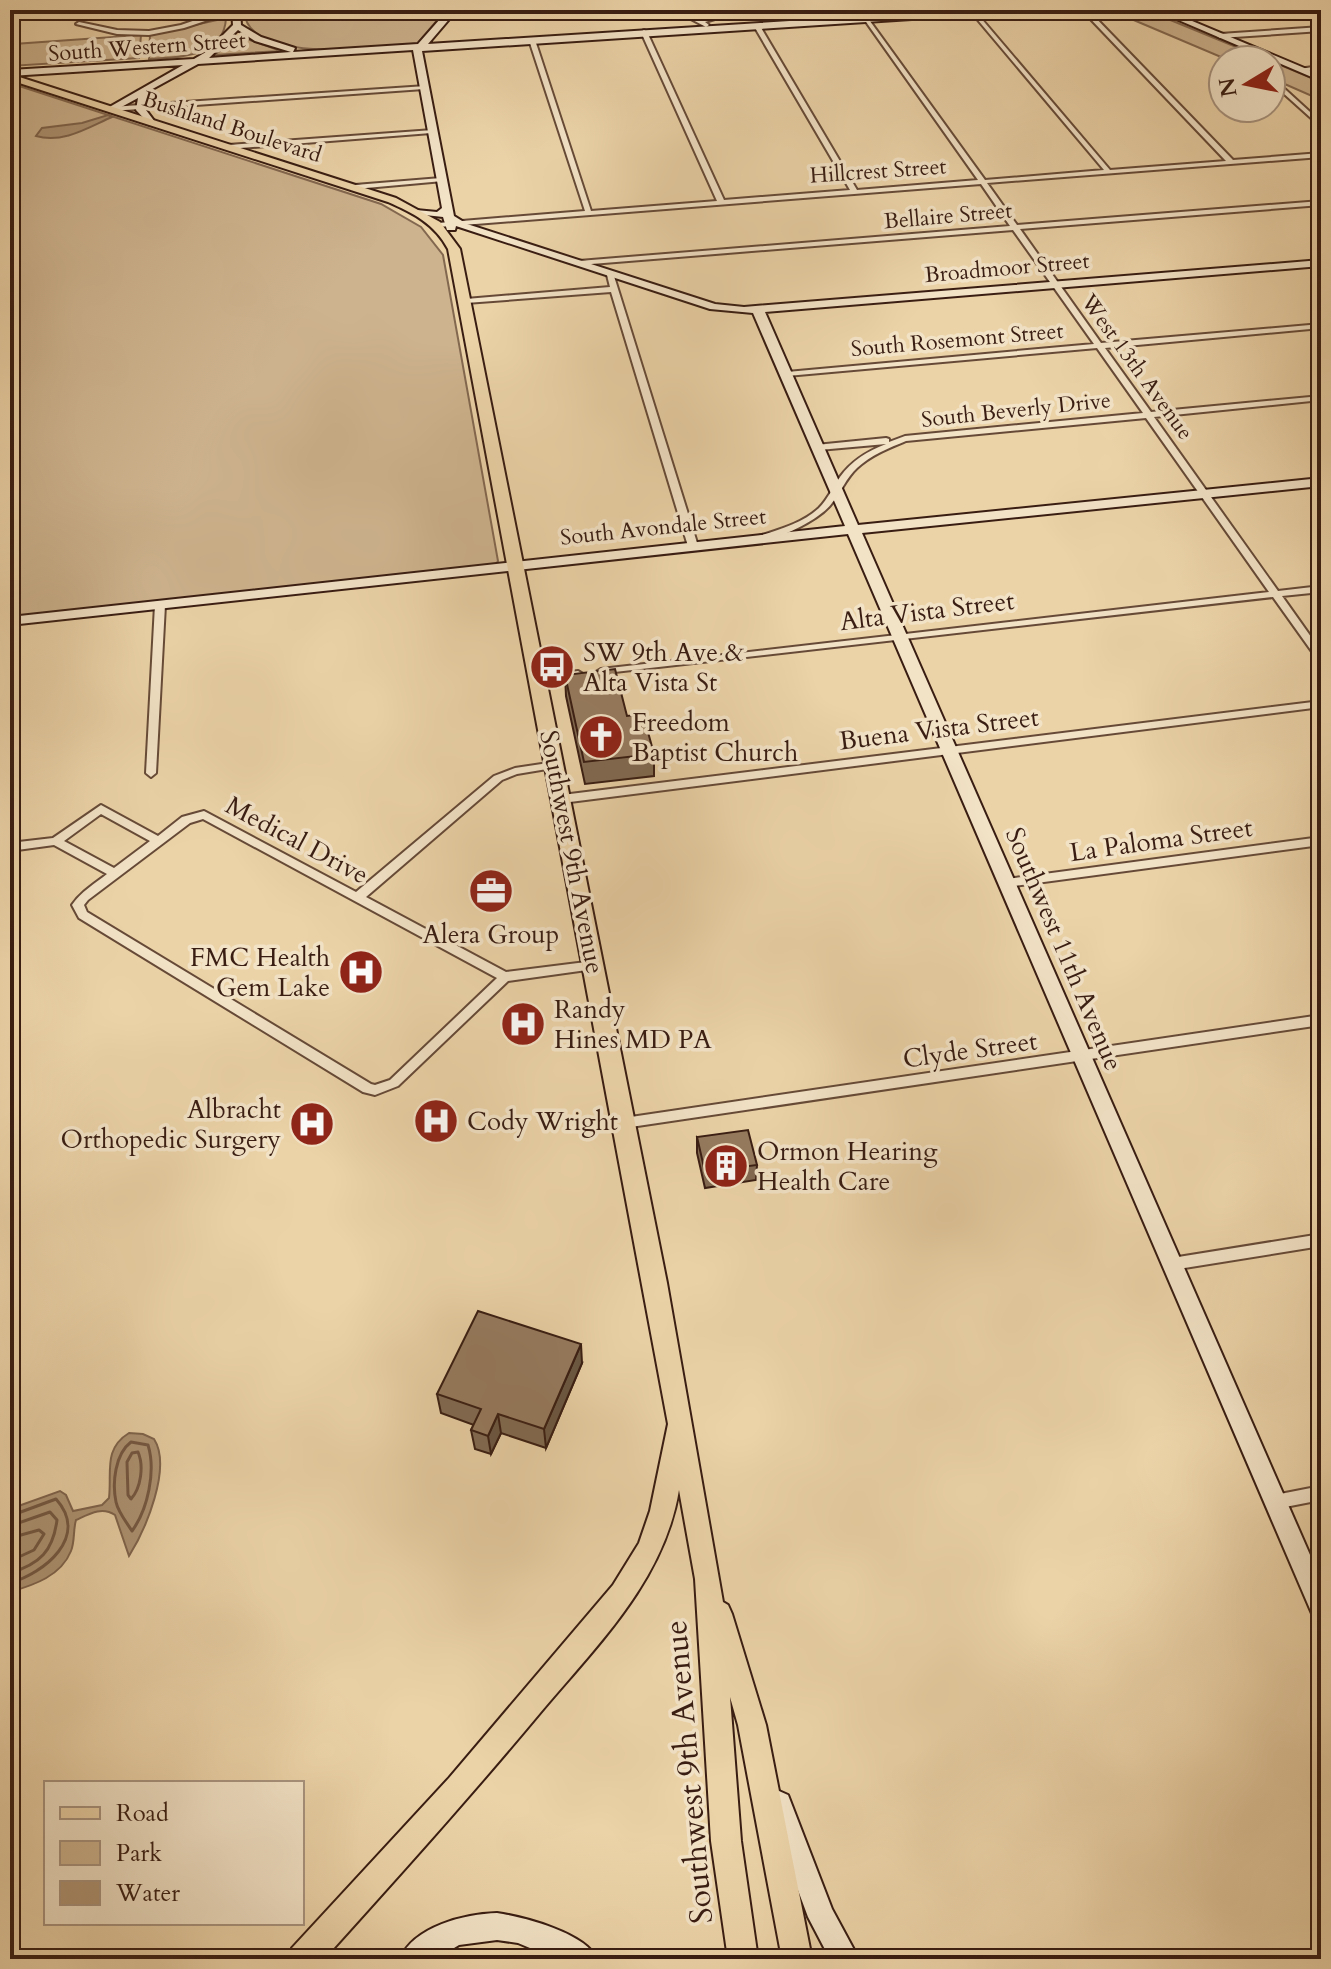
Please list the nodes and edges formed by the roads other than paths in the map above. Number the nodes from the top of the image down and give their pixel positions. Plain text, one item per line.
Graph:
1 (453, 10) edge
2 (677, 10) edge
3 (741, 10) edge
4 (1004, 10) edge
5 (1085, 10) edge
6 (1161, 10) edge
7 (974, 12) edge
8 (236, 17) edge
9 (867, 19) junction
10 (700, 22) junction
11 (79, 24) dead end
12 (757, 26) junction
13 (711, 28) junction
14 (1321, 29) edge
15 (644, 32) junction
16 (1220, 36) junction
17 (532, 40) junction
18 (420, 48) junction
19 (317, 54) junction
20 (192, 62) junction
21 (133, 65) junction
22 (1321, 68) edge
23 (1301, 69) junction
24 (50, 71) junction
25 (10, 75) edge
26 (1321, 78) edge
27 (158, 80) junction
28 (37, 85) junction
29 (424, 87) junction
30 (143, 93) junction
31 (1287, 94) edge
32 (140, 107) junction
33 (111, 109) junction
34 (150, 122) junction
35 (1321, 125) edge
36 (431, 131) junction
37 (228, 147) junction
38 (1321, 155) edge
39 (1231, 162) junction
40 (1108, 171) junction
41 (441, 180) junction
42 (981, 182) junction
43 (355, 187) junction
44 (854, 191) junction
45 (721, 201) junction
46 (1321, 203) edge
47 (588, 211) junction
48 (420, 212) junction
49 (448, 224) junction
50 (1015, 229) junction
51 (1321, 262) edge
52 (579, 263) junction
53 (609, 273) junction
54 (1056, 284) junction
55 (614, 289) junction
56 (466, 301) junction
57 (714, 307) joint
58 (758, 310) junction
59 (1321, 326) edge
60 (1100, 346) junction
61 (787, 374) junction
62 (1321, 398) edge
63 (1149, 415) junction
64 (905, 439) junction
65 (819, 447) junction
66 (1321, 482) edge
67 (838, 491) junction
68 (1206, 494) junction
69 (854, 529) junction
70 (758, 539) junction
71 (693, 546) junction
72 (516, 566) junction
73 (1321, 589) edge
74 (1275, 594) junction
75 (160, 605) junction
76 (10, 621) edge
77 (900, 636) junction
78 (1321, 658) edge
79 (538, 679) junction
80 (1321, 704) edge
81 (949, 749) junction
82 (555, 765) junction
83 (151, 773) dead end
84 (562, 799) junction
85 (56, 841) junction
86 (158, 841) junction
87 (1321, 841) edge
88 (10, 847) edge
89 (114, 873) junction
90 (1007, 883) junction
91 (358, 897) junction
92 (594, 965) junction
93 (505, 977) junction
94 (1321, 1020) edge
95 (1083, 1057) junction
96 (624, 1123) junction
97 (1321, 1240) edge
98 (1172, 1264) junction
99 (680, 1417) junction
100 (1321, 1493) edge
101 (1275, 1502) junction
102 (708, 1579) junction
103 (1321, 1608) edge
104 (752, 1725) junction
105 (737, 1920) junction
106 (303, 1959) edge
107 (414, 1959) edge
108 (583, 1959) edge
109 (743, 1959) edge
110 (752, 1959) edge
111 (797, 1959) edge
112 (845, 1959) edge

1 - 18 street
2 - 10 street
3 - 10 street
4 - 7 street, South Western Street
5 - 39 street
6 - 16 street
7 - 9 street, South Western Street
7 - 40 street
8 - 11 street
8 - 19 street
8 - 20 street
9 - 12 street, South Western Street
9 - 42 street, West 13th Avenue
10 - 13 street
12 - 13 street, South Western Street
12 - 44 street
13 - 15 street, South Western Street
14 - 16 street
15 - 17 street, South Western Street
15 - 45 street
16 - 23 street
17 - 18 street, South Western Street
17 - 47 street
18 - 19 street, South Western Street
18 - 29 street, Southwest 9th Avenue
19 - 20 street, South Western Street
20 - 21 street, South Western Street
20 - 27 street
21 - 24 street, South Western Street
21 - 27 street
22 - 23 street
23 - 26 street
24 - 25 street, South Western Street
24 - 28 street
25 - 28 main road, Bushland Boulevard
27 - 30 street
28 - 33 main road, Bushland Boulevard
29 - 32 street
29 - 36 street, Southwest 9th Avenue
30 - 32 street
30 - 33 street
31 - 35 street
32 - 33 street
32 - 34 street
33 - 34 main road, Bushland Boulevard
34 - 37 main road, Bushland Boulevard
36 - 37 street
36 - 41 street, Southwest 9th Avenue
37 - 43 main road, Bushland Boulevard
38 - 39 street, Hillcrest Street
39 - 40 street, Hillcrest Street
40 - 42 street, Hillcrest Street
41 - 43 street
41 - 49 street, Southwest 9th Avenue
42 - 44 street, Hillcrest Street
42 - 50 street, West 13th Avenue
43 - 48 main road, Bushland Boulevard
44 - 45 street, Hillcrest Street
45 - 47 street, Hillcrest Street
46 - 50 street, Bellaire Street
47 - 49 street, Hillcrest Street
48 - 49 main road, Bushland Boulevard
48 - 49 street
49 - 52 street, Bushland Boulevard
49 - 56 main road, Southwest 9th Avenue
50 - 52 street, Bellaire Street
50 - 54 street, West 13th Avenue
51 - 54 street, Broadmoor Street
52 - 53 street, Bushland Boulevard
53 - 55 street
53 - 57 street, Bushland Boulevard
54 - 58 street, Broadmoor Street
54 - 60 street, West 13th Avenue
55 - 56 street
55 - 71 street
56 - 72 main road, Southwest 9th Avenue
57 - 58 street, Broadmoor Street
58 - 61 street, Southwest 11th Avenue
59 - 60 street, South Rosemont Street
60 - 61 street, South Rosemont Street
60 - 63 street, West 13th Avenue
61 - 65 street, Southwest 11th Avenue
62 - 63 street, South Beverly Drive
63 - 64 street, South Beverly Drive
63 - 68 street, West 13th Avenue
64 - 65 street, South Beverly Drive
64 - 67 street, South Beverly Drive
65 - 67 street, Southwest 11th Avenue
66 - 68 street, South Avondale Street
67 - 69 street, Southwest 11th Avenue
67 - 70 street, South Beverly Drive
68 - 69 street, South Avondale Street
68 - 74 street, West 13th Avenue
69 - 70 street, South Avondale Street
69 - 77 street, Southwest 11th Avenue
70 - 71 street, South Avondale Street
71 - 72 street, South Avondale Street
72 - 75 street, South Avondale Street
72 - 79 main road, Southwest 9th Avenue
73 - 74 street, Alta Vista Street
74 - 77 street, Alta Vista Street
74 - 78 street, West 13th Avenue
75 - 76 street, South Avondale Street
75 - 83 street
77 - 79 street, Alta Vista Street
77 - 81 street, Southwest 11th Avenue
79 - 82 main road, Southwest 9th Avenue
80 - 81 street, Buena Vista Street
81 - 84 street, Buena Vista Street
81 - 90 street, Southwest 11th Avenue
82 - 84 main road, Southwest 9th Avenue
82 - 91 street
84 - 92 main road, Southwest 9th Avenue
85 - 86 street
85 - 88 street
85 - 89 street
86 - 89 street, Medical Drive
86 - 91 street, Medical Drive
87 - 90 street, La Paloma Street
89 - 93 street, Medical Drive
90 - 95 street, Southwest 11th Avenue
91 - 93 street, Medical Drive
92 - 93 street
92 - 96 main road, Southwest 9th Avenue
94 - 95 street, Clyde Street
95 - 96 street, Clyde Street
95 - 98 street, Southwest 11th Avenue
96 - 99 main road, Southwest 9th Avenue
97 - 98 street
98 - 101 street, Southwest 11th Avenue
99 - 102 main road, Southwest 9th Avenue
99 - 106 main road
100 - 101 street
101 - 103 street, Southwest 11th Avenue
102 - 104 main road, Southwest 9th Avenue
102 - 105 main road, Southwest 9th Avenue
104 - 111 main road, Southwest 9th Avenue
104 - 112 street
105 - 109 main road, Southwest 9th Avenue
105 - 110 street
107 - 108 street

